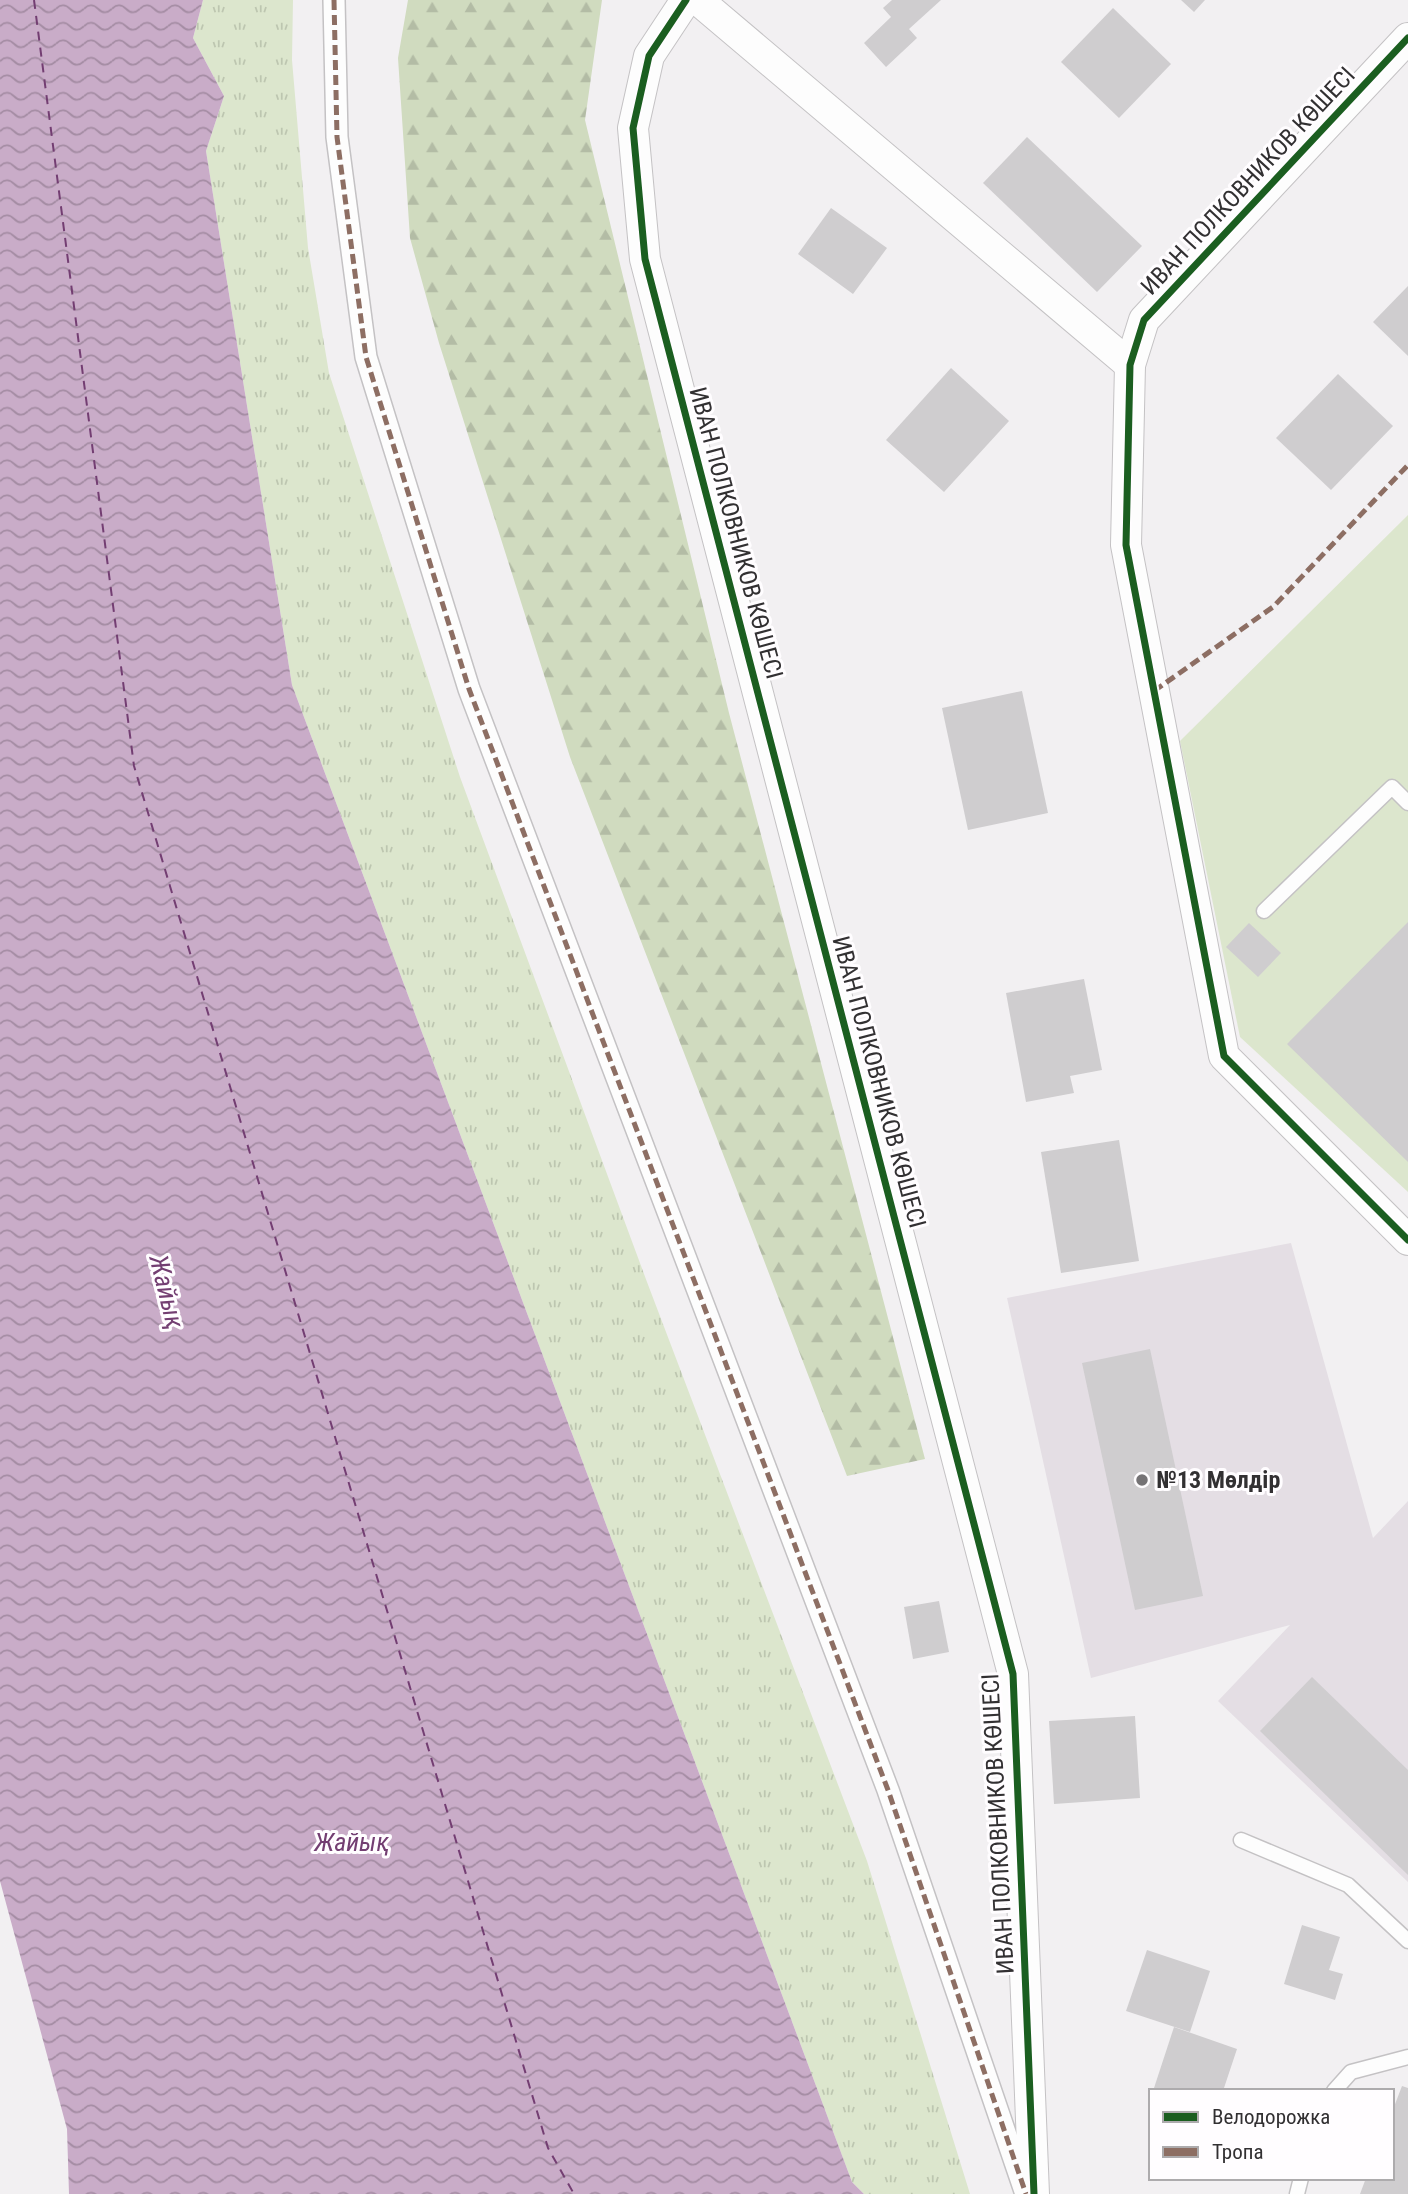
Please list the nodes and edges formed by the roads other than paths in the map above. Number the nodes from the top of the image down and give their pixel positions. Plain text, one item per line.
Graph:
1 (334, 0) edge
2 (685, 0) edge
3 (698, 0) edge
4 (1408, 38) edge
5 (1130, 365) junction
6 (1408, 803) edge
7 (1264, 911) dead end
8 (1408, 1240) edge
9 (1241, 1840) dead end
10 (1408, 1941) edge
11 (1408, 2057) edge
12 (1336, 2089) edge
13 (1026, 2194) edge
14 (1034, 2194) edge

1 - 13 street
2 - 14 street, ИВАН ПОЛКОВНИКОВ КӨШЕСІ
3 - 5 street
4 - 5 street, ИВАН ПОЛКОВНИКОВ КӨШЕСІ
5 - 8 street, ИВАН ПОЛКОВНИКОВ КӨШЕСІ
6 - 7 lane
9 - 10 lane
11 - 12 lane

